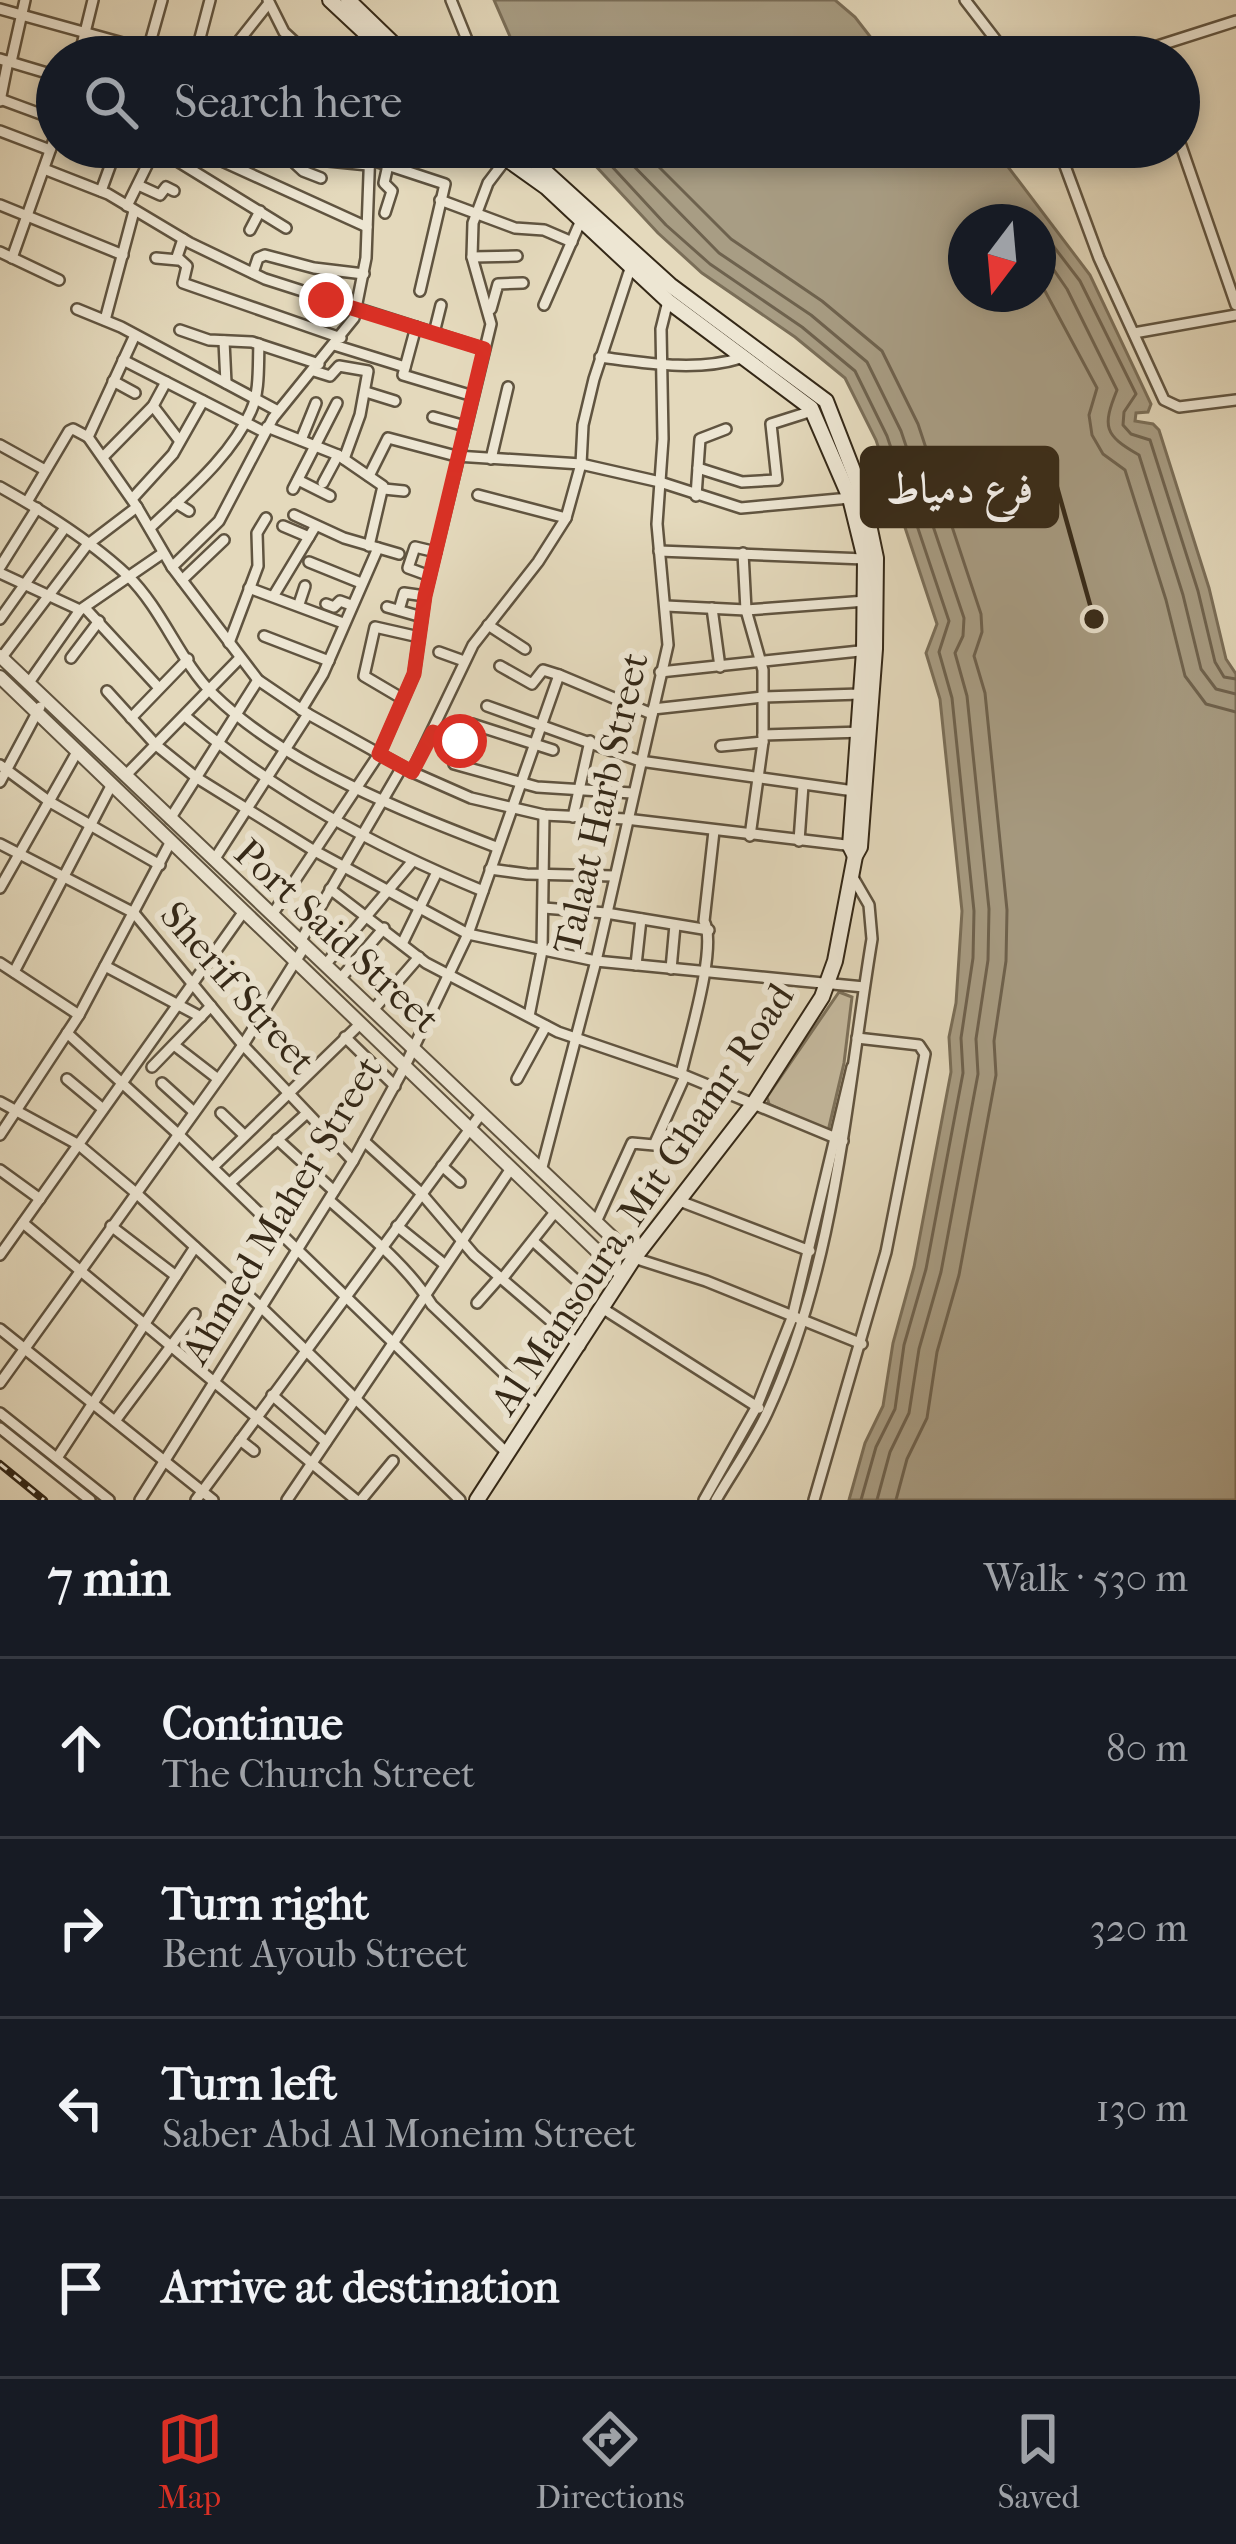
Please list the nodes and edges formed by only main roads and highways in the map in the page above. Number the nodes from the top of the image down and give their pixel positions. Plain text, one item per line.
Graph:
1 (330, 0) edge
2 (352, 4) edge
3 (369, 36) edge
4 (385, 36) edge
5 (531, 168) edge
6 (534, 168) edge
7 (869, 650) junction
8 (864, 732) junction
9 (855, 850) junction
10 (477, 1500) edge

1 - 3 main road
2 - 4 main road
5 - 7 main road, Al Mansoura, Mit Ghamr Road
6 - 7 main road, Al Mansoura, Mit Ghamr Road
7 - 8 main road, Al Mansoura, Mit Ghamr Road
7 - 8 main road, Al Mansoura, Mit Ghamr Road
8 - 9 main road, Al Mansoura, Mit Ghamr Road
8 - 9 main road, Al Mansoura, Mit Ghamr Road
9 - 10 main road, Al Mansoura, Mit Ghamr Road

